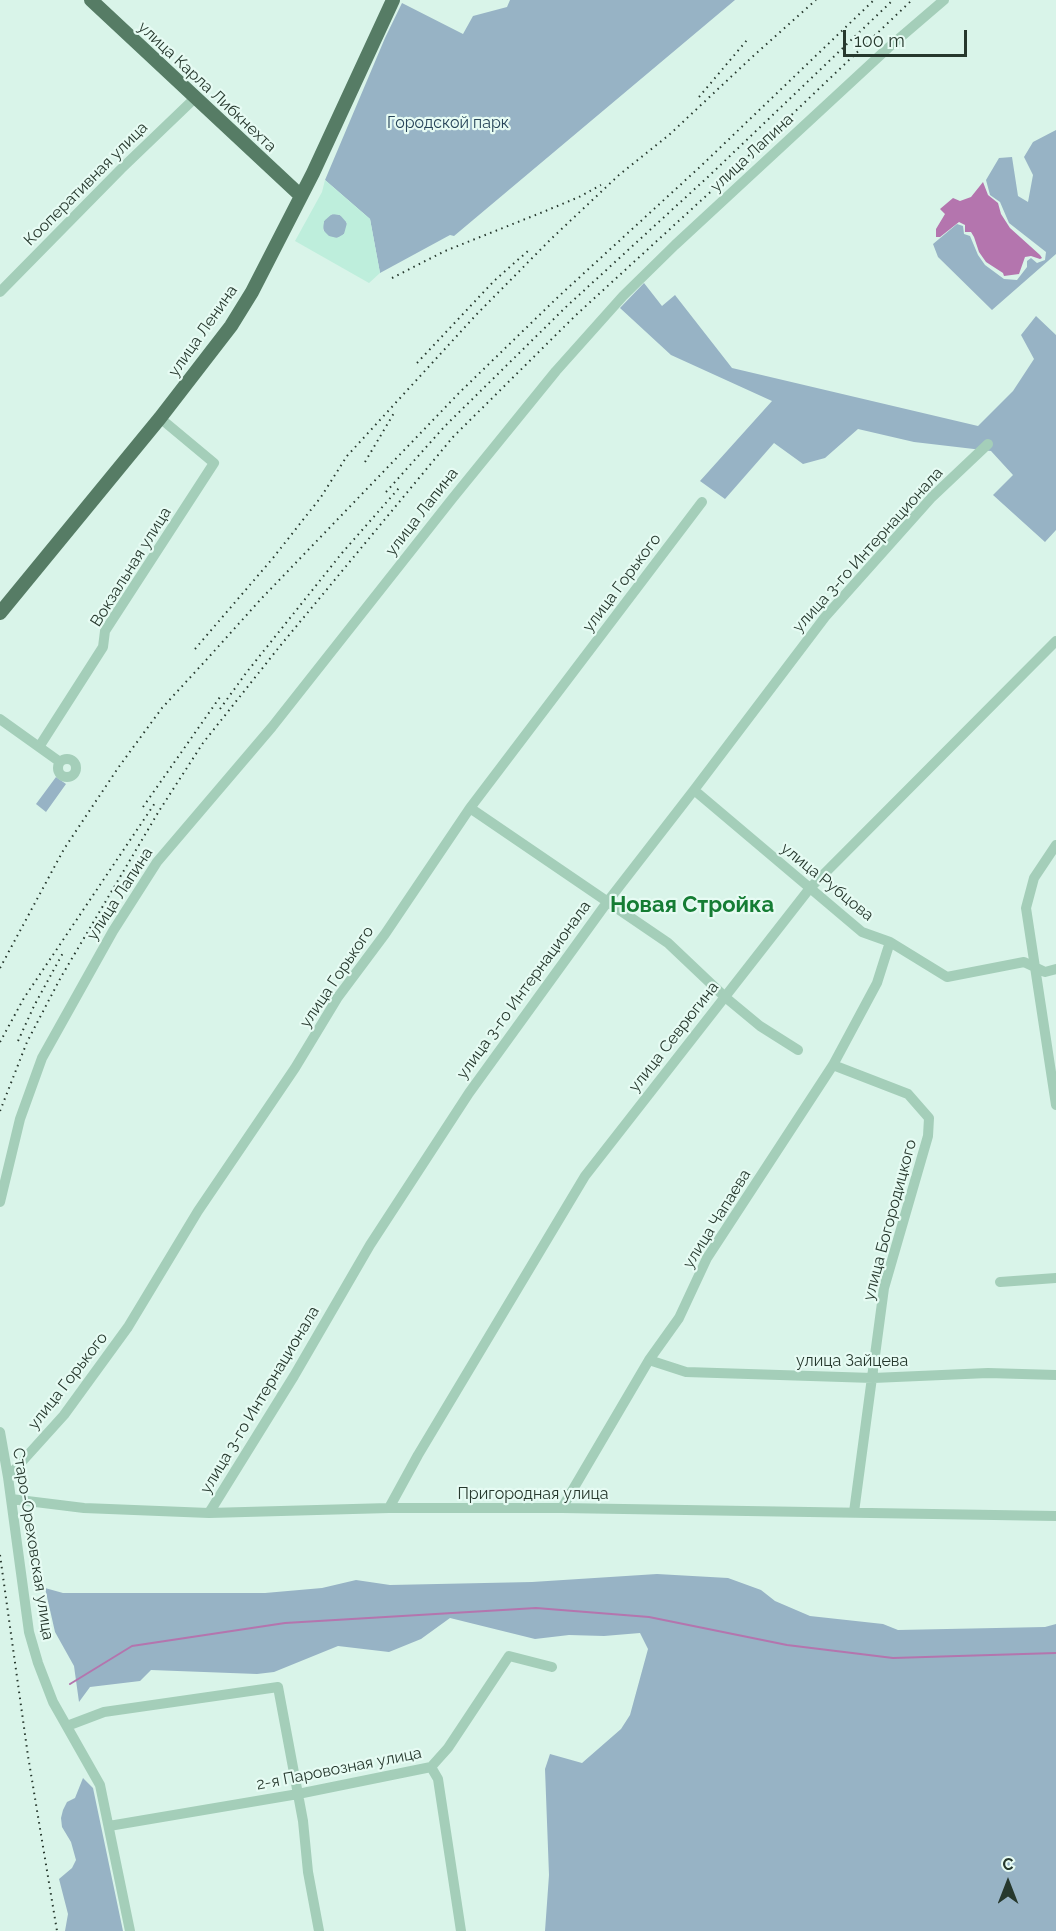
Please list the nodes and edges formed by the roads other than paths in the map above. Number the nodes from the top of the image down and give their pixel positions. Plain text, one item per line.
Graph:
1 (91, 0) edge
2 (393, 0) edge
3 (944, 0) edge
4 (195, 98) junction
5 (301, 196) junction
6 (0, 292) edge
7 (160, 418) junction
8 (988, 444) dead end
9 (702, 502) dead end
10 (0, 613) edge
11 (1056, 641) edge
12 (0, 719) edge
13 (39, 747) junction
14 (60, 762) dead end
15 (694, 790) junction
16 (470, 808) junction
17 (1056, 845) edge
18 (810, 888) junction
19 (608, 900) junction
20 (890, 942) junction
21 (1034, 967) junction
22 (1056, 969) edge
23 (725, 997) junction
24 (798, 1050) dead end
25 (833, 1065) junction
26 (1056, 1105) edge
27 (0, 1202) edge
28 (1056, 1278) edge
29 (1000, 1282) dead end
30 (649, 1360) junction
31 (1056, 1375) edge
32 (873, 1378) junction
33 (0, 1432) edge
34 (8, 1477) junction
35 (11, 1498) junction
36 (389, 1508) junction
37 (562, 1508) junction
38 (854, 1512) junction
39 (209, 1513) junction
40 (1056, 1516) edge
41 (552, 1667) dead end
42 (67, 1726) junction
43 (431, 1767) junction
44 (298, 1794) junction
45 (110, 1826) junction
46 (130, 1931) edge
47 (320, 1931) edge
48 (461, 1931) edge

1 - 4 main road, улица Карла Либкнехта
2 - 5 main road, улица Ленина
3 - 27 street, улица Лапина
4 - 5 main road, улица Карла Либкнехта
4 - 6 street, Кооперативная улица
5 - 7 main road, улица Ленина
7 - 10 main road, улица Ленина
7 - 13 street, Вокзальная улица
8 - 15 street, улица 3-го Интернационала
9 - 16 street, улица Горького
11 - 18 street, улица Севрюгина
12 - 13 street
13 - 14 street
15 - 18 street, улица Рубцова
15 - 19 street, улица 3-го Интернационала
16 - 19 street
16 - 34 street, улица Горького
17 - 21 street
18 - 20 street, улица Рубцова
18 - 23 street, улица Севрюгина
19 - 23 street
19 - 39 street, улица 3-го Интернационала
20 - 21 street, улица Рубцова
20 - 25 street, улица Чапаева
21 - 22 street, улица Рубцова
21 - 26 street
23 - 24 street
23 - 36 street, улица Севрюгина
25 - 30 street, улица Чапаева
25 - 32 street, улица Богородицкого
28 - 29 street
30 - 32 street, улица Зайцева
30 - 37 street, улица Чапаева
31 - 32 street, улица Зайцева
32 - 38 street, улица Богородицкого
33 - 34 street, Старо-Ореховская улица
34 - 35 street, Старо-Ореховская улица
35 - 39 street, Пригородная улица
35 - 42 street, Старо-Ореховская улица
36 - 37 street, Пригородная улица
36 - 39 street, Пригородная улица
37 - 38 street, Пригородная улица
38 - 40 street, Пригородная улица
41 - 43 street, 2-я Паровозная улица
42 - 44 street
42 - 45 street, Старо-Ореховская улица
43 - 44 street, 2-я Паровозная улица
43 - 48 street
44 - 45 street, 2-я Паровозная улица
44 - 47 street
45 - 46 street, Старо-Ореховская улица

